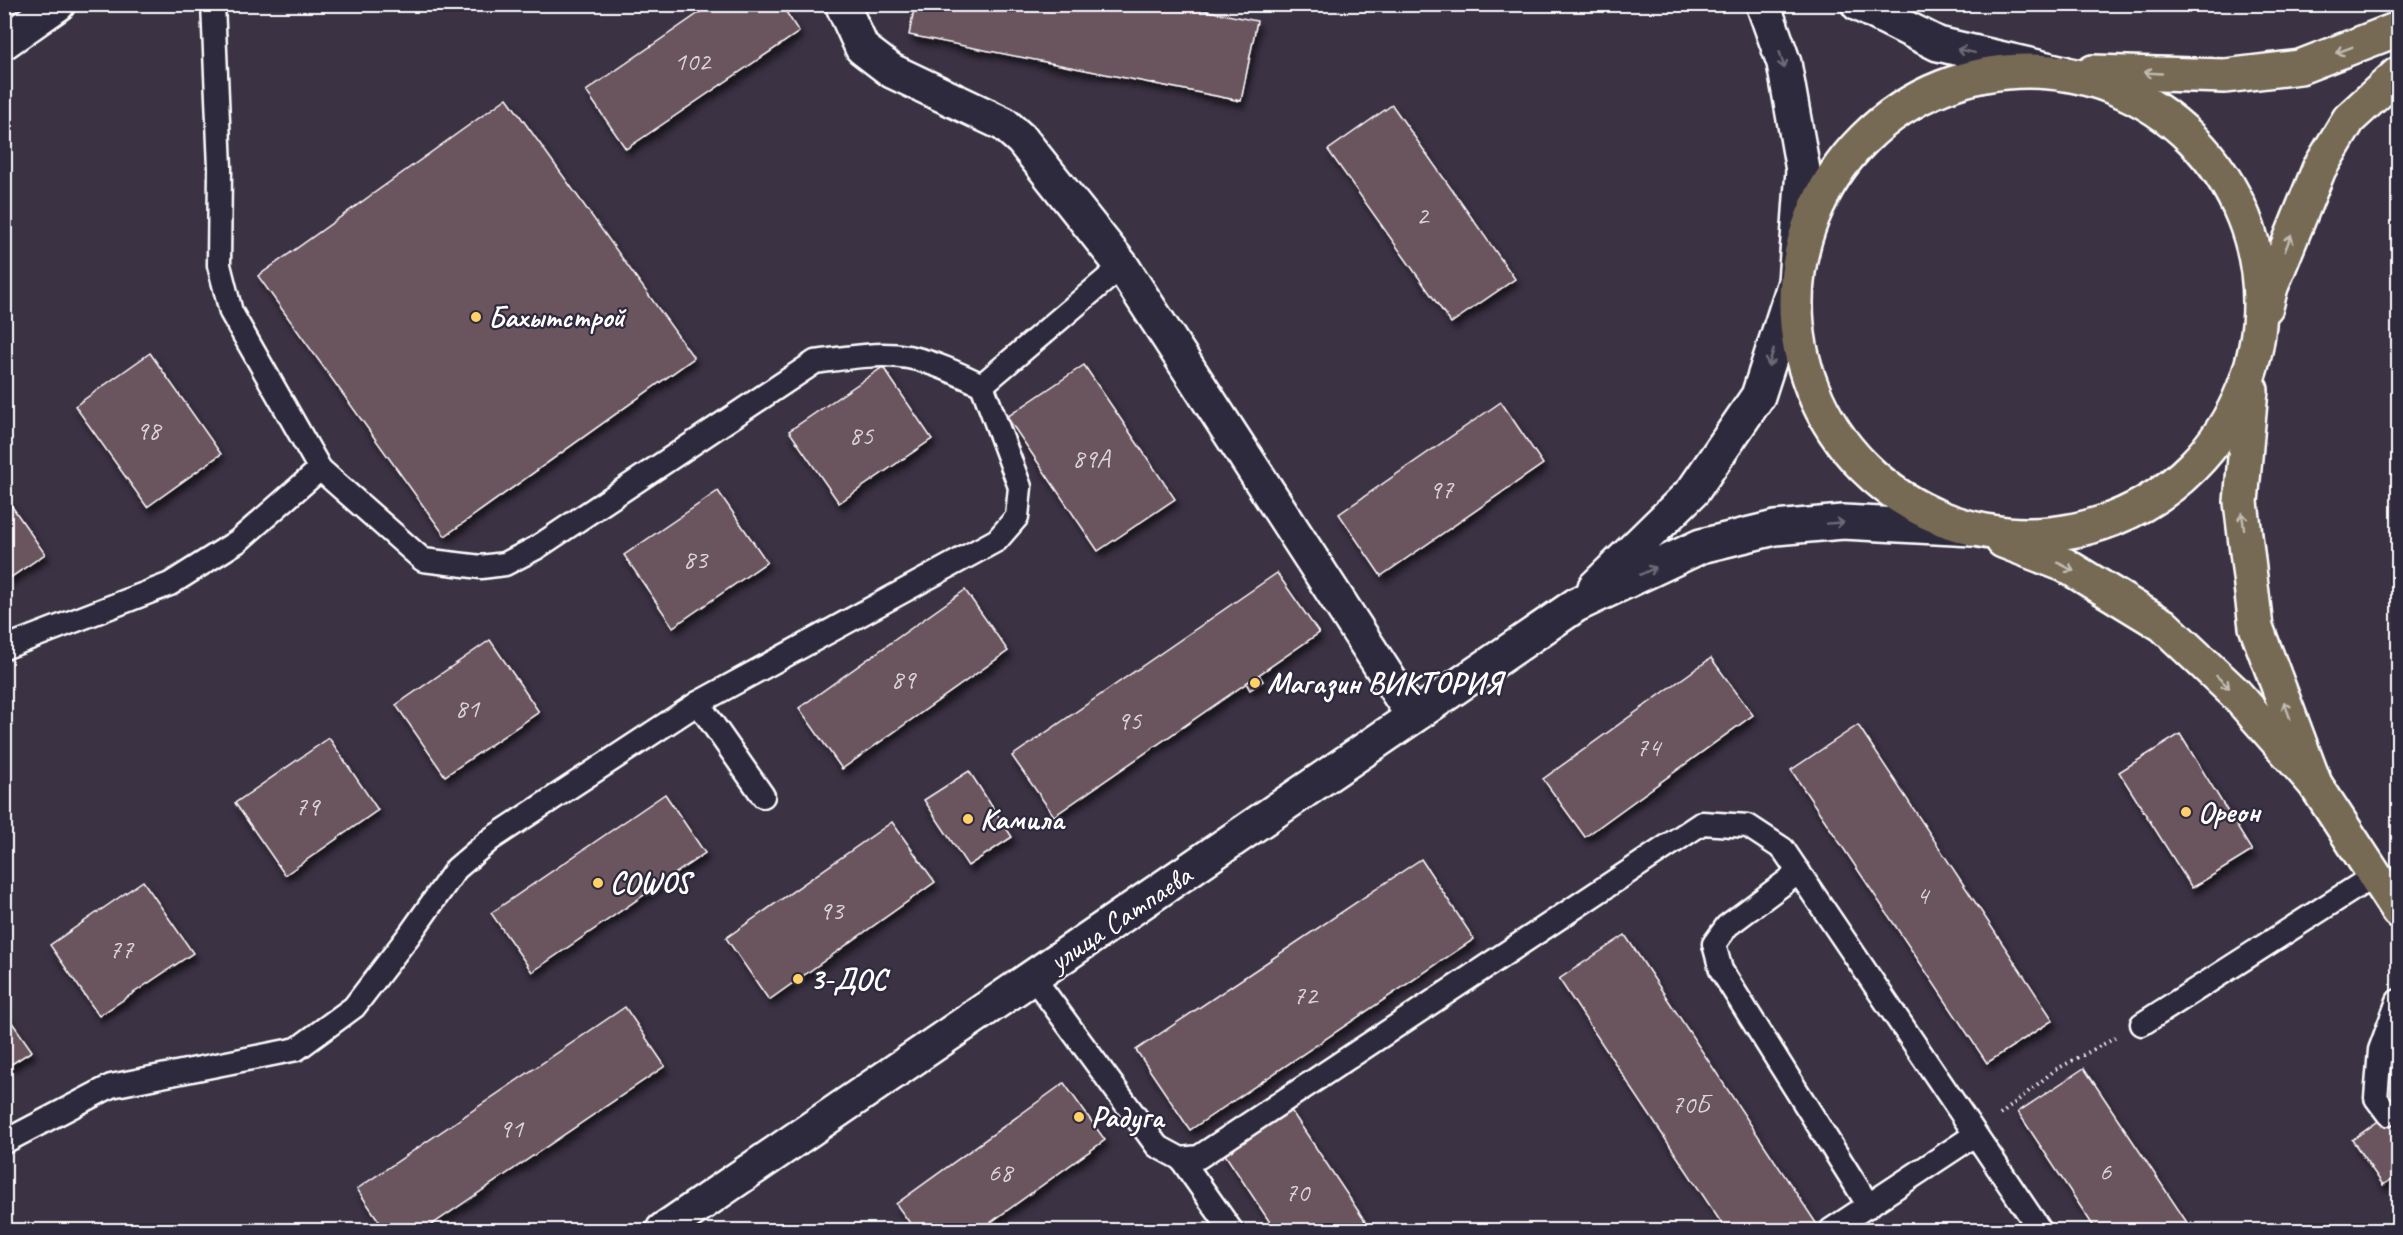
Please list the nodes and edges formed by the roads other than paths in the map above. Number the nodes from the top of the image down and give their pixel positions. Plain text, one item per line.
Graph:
1 (58, 4) edge
2 (213, 4) edge
3 (842, 4) edge
4 (1763, 4) edge
5 (1858, 4) edge
6 (2398, 29) edge
7 (4, 42) edge
8 (2064, 73) junction
9 (2398, 74) edge
10 (1122, 266) junction
11 (1795, 282) junction
12 (2254, 360) junction
13 (982, 386) junction
14 (320, 469) junction
15 (1973, 529) junction
16 (1576, 605) junction
17 (4, 648) edge
18 (698, 703) junction
19 (1413, 716) junction
20 (2315, 784) junction
21 (763, 796) dead end
22 (1799, 872) junction
23 (2374, 875) junction
24 (2398, 911) edge
25 (1033, 977) junction
26 (2398, 1001) edge
27 (2142, 1024) road end
28 (2388, 1114) dead end
29 (1976, 1135) junction
30 (4, 1142) edge
31 (1181, 1159) junction
32 (1869, 1206) junction
33 (663, 1230) edge
34 (1231, 1230) edge
35 (1831, 1230) edge
36 (2040, 1230) edge

1 - 7 main road
2 - 14 lane
3 - 10 main road
4 -> 11 main road
8 -> 5 main road
6 -> 8 main road
8 - 11 main road
8 - 12 main road
12 -> 9 main road
10 - 13 lane
10 - 19 main road
11 - 15 main road
11 -> 16 main road
12 - 15 main road
20 -> 12 main road
13 - 14 lane
13 - 18 lane
14 - 17 lane
16 -> 15 main road
15 -> 20 main road
16 - 19 main road, улица Сатпаева
18 - 21 lane
18 - 30 lane
19 - 25 main road, улица Сатпаева
20 - 23 main road
22 - 29 lane
22 - 31 lane
22 - 32 lane
23 - 24 main road
23 - 27 lane
25 - 31 lane
25 - 33 main road, улица Сатпаева
26 - 28 lane
29 - 32 lane
29 - 36 lane
31 - 34 lane
32 - 35 lane

